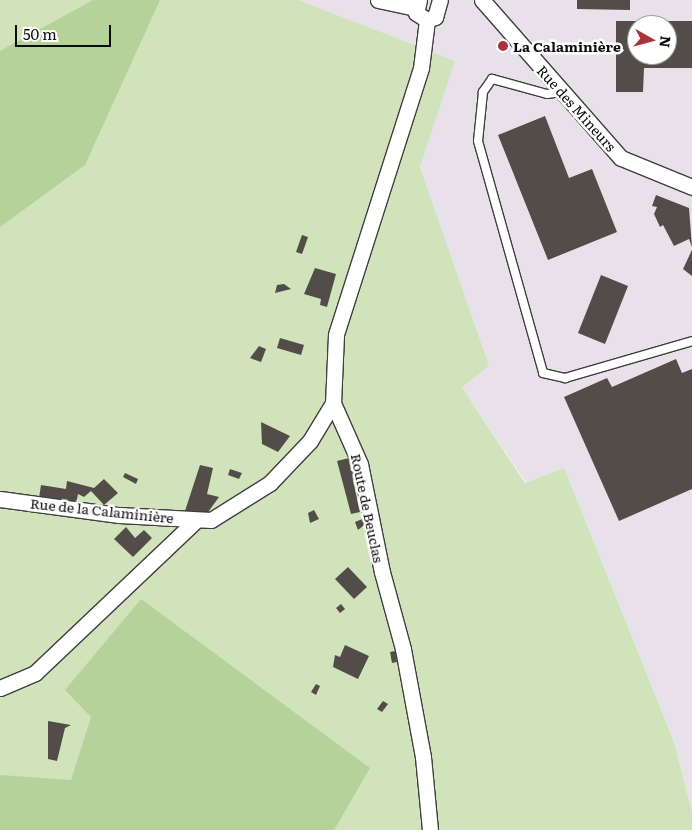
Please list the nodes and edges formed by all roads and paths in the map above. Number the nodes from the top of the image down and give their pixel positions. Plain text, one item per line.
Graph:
1 (378, 0) edge
2 (440, 0) edge
3 (482, 0) edge
4 (417, 4) edge
5 (427, 20) junction
6 (561, 92) junction
7 (692, 187) edge
8 (692, 341) edge
9 (333, 403) junction
10 (0, 499) edge
11 (196, 520) junction
12 (0, 688) edge
13 (430, 830) edge

1 - 4 street
2 - 5 street
3 - 6 street, Rue des Mineurs
4 - 5 street
5 - 9 street, Route de Beuclas
6 - 7 street, Rue des Mineurs
6 - 8 lane
9 - 11 street, Rue de la Calaminière
9 - 13 street, Route de Beuclas
10 - 11 street, Rue de la Calaminière
11 - 12 street

